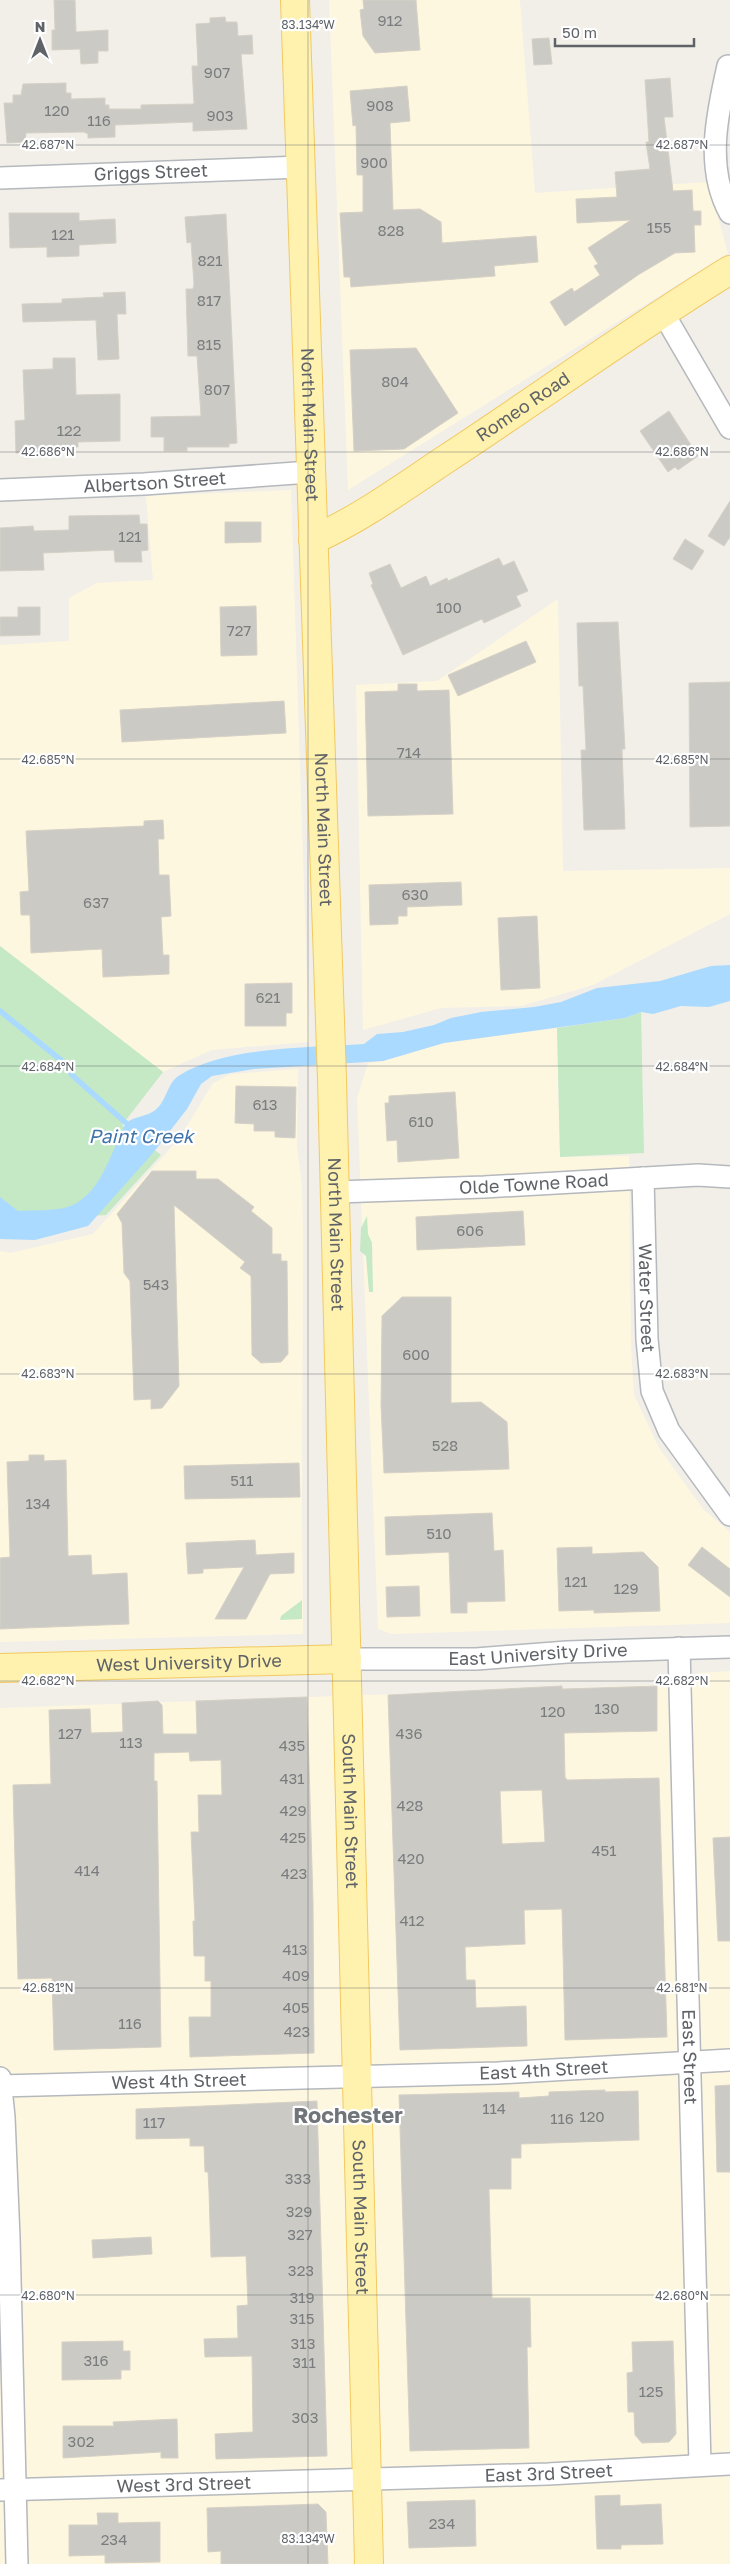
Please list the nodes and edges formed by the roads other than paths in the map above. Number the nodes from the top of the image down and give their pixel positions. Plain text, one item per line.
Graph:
1 (295, 0) edge
2 (728, 66) dead end
3 (301, 167) junction
4 (0, 178) edge
5 (730, 214) edge
6 (730, 270) edge
7 (662, 312) junction
8 (730, 428) edge
9 (310, 472) junction
10 (0, 490) edge
11 (313, 540) junction
12 (730, 1177) edge
13 (643, 1178) junction
14 (336, 1192) junction
15 (730, 1515) edge
16 (730, 1647) edge
17 (678, 1648) junction
18 (347, 1659) junction
19 (0, 1668) edge
20 (730, 2060) edge
21 (689, 2062) junction
22 (357, 2077) junction
23 (0, 2083) edge
24 (730, 2464) edge
25 (700, 2465) junction
26 (368, 2478) junction
27 (8, 2490) edge
28 (16, 2564) edge
29 (370, 2564) edge

1 - 3 main road, North Main Street
2 - 5 street
3 - 4 street, Griggs Street
3 - 9 main road, North Main Street
6 - 7 main road, Romeo Road
7 - 8 street
7 - 11 main road, Romeo Road
9 - 10 street, Albertson Street
9 - 11 main road, North Main Street
11 - 14 main road, North Main Street
12 - 13 street, Olde Towne Road
13 - 14 street, Olde Towne Road
13 - 15 street, Water Street
14 - 18 main road, North Main Street
16 - 17 street, East University Drive
17 - 18 street, East University Drive
17 - 21 street, East Street
18 - 19 main road, West University Drive
18 - 22 main road, South Main Street
20 - 21 street, East 4th Street
21 - 22 street, East 4th Street
21 - 25 street, East Street
22 - 23 street, West 4th Street
22 - 26 main road, South Main Street
23 - 27 street
24 - 25 street, East 3rd Street
25 - 26 street, East 3rd Street
26 - 27 street, West 3rd Street
26 - 29 main road, South Main Street
27 - 28 street

